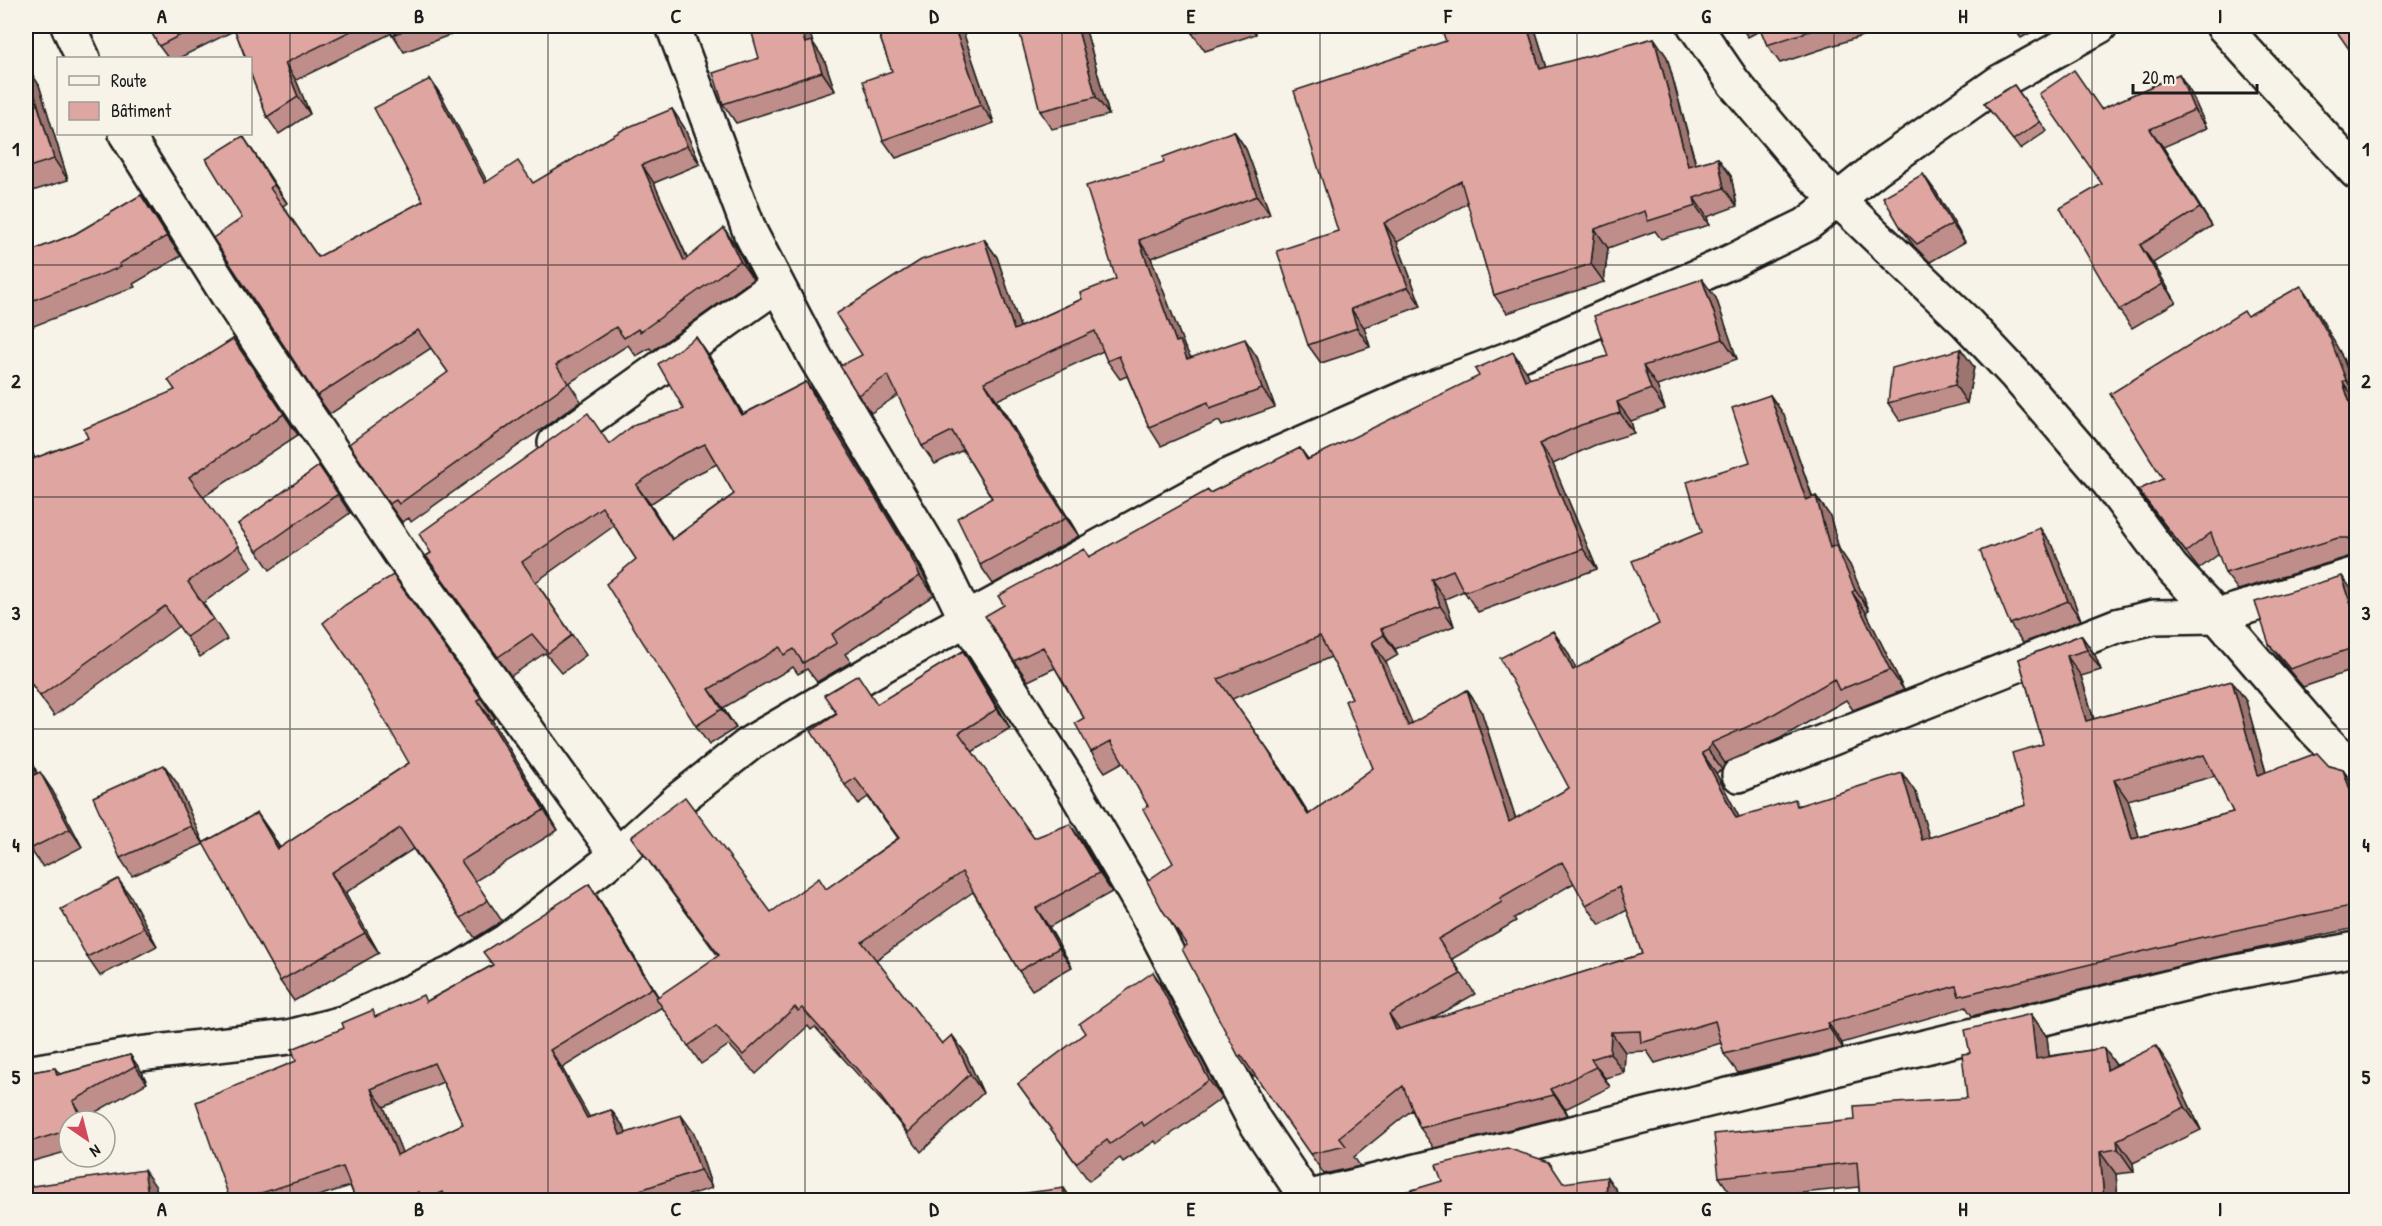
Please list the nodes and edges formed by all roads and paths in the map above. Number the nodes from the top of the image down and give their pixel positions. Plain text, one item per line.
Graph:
1 (68, 26) edge
2 (673, 26) edge
3 (1695, 26) edge
4 (2100, 26) edge
5 (2223, 26) edge
6 (83, 57) edge
7 (127, 135) edge
8 (2356, 172) edge
9 (1840, 200) junction
10 (777, 285) junction
11 (536, 457) edge
12 (429, 533) edge
13 (400, 553) junction
14 (2356, 574) edge
15 (2217, 616) junction
16 (967, 621) junction
17 (2356, 772) edge
18 (1739, 776) dead end
19 (617, 855) junction
20 (2356, 949) edge
21 (26, 1073) edge
22 (1303, 1200) edge

1 - 6 street
2 - 10 street
3 - 9 street
4 - 9 street
5 - 8 street
7 - 13 street
9 - 15 street
9 - 16 street
10 - 11 street
10 - 16 street
12 - 13 street
13 - 19 street
14 - 15 street
15 - 17 street
15 - 18 street
16 - 19 street
16 - 22 street
19 - 21 street
20 - 22 street

